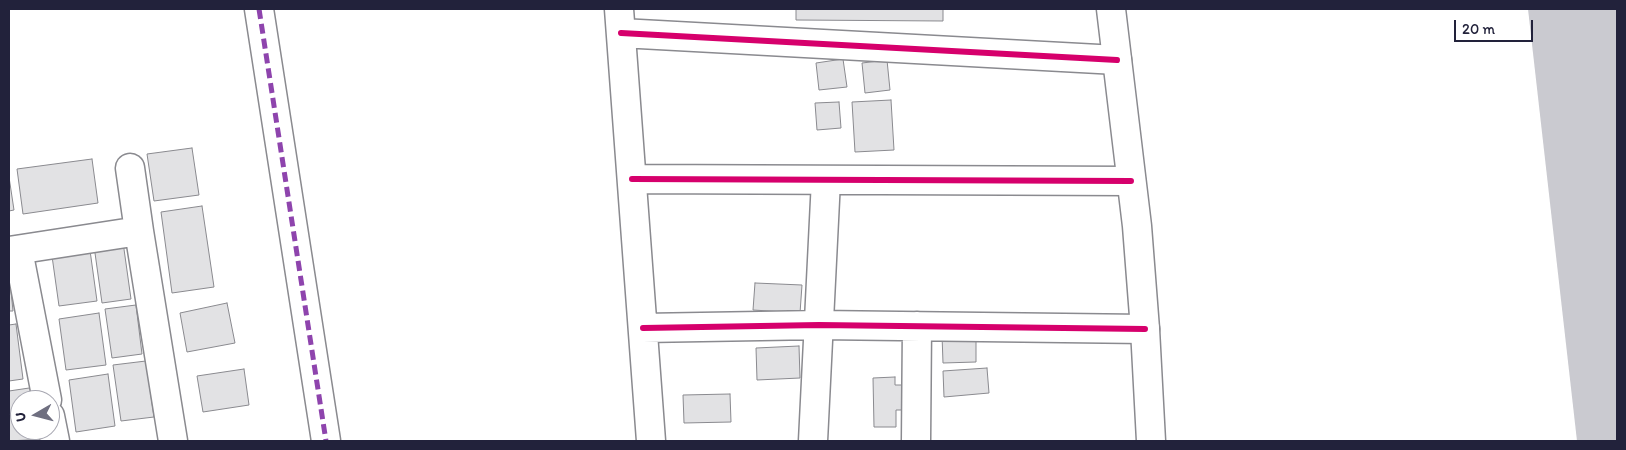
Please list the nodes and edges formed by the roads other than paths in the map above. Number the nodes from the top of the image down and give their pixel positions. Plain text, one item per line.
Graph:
1 (259, 9) edge
2 (1111, 9) edge
3 (620, 21) edge
4 (1117, 60) junction
5 (130, 168) dead end
6 (632, 179) junction
7 (826, 180) junction
8 (1131, 181) junction
9 (139, 231) junction
10 (13, 251) edge
11 (819, 325) junction
12 (918, 326) junction
13 (643, 328) junction
14 (1145, 329) junction
15 (45, 390) edge
16 (172, 441) edge
17 (326, 441) edge
18 (652, 441) edge
19 (813, 441) edge
20 (916, 441) edge
21 (1151, 441) edge

1 - 17 street
2 - 4 street
3 - 4 street
3 - 6 street
4 - 8 street
5 - 9 street
6 - 7 street
6 - 13 street
7 - 8 street
7 - 11 street
8 - 14 street
9 - 10 street
9 - 16 street
10 - 15 street
11 - 12 street
11 - 13 street
11 - 19 street
12 - 14 street
12 - 20 street
13 - 18 street
14 - 21 street

